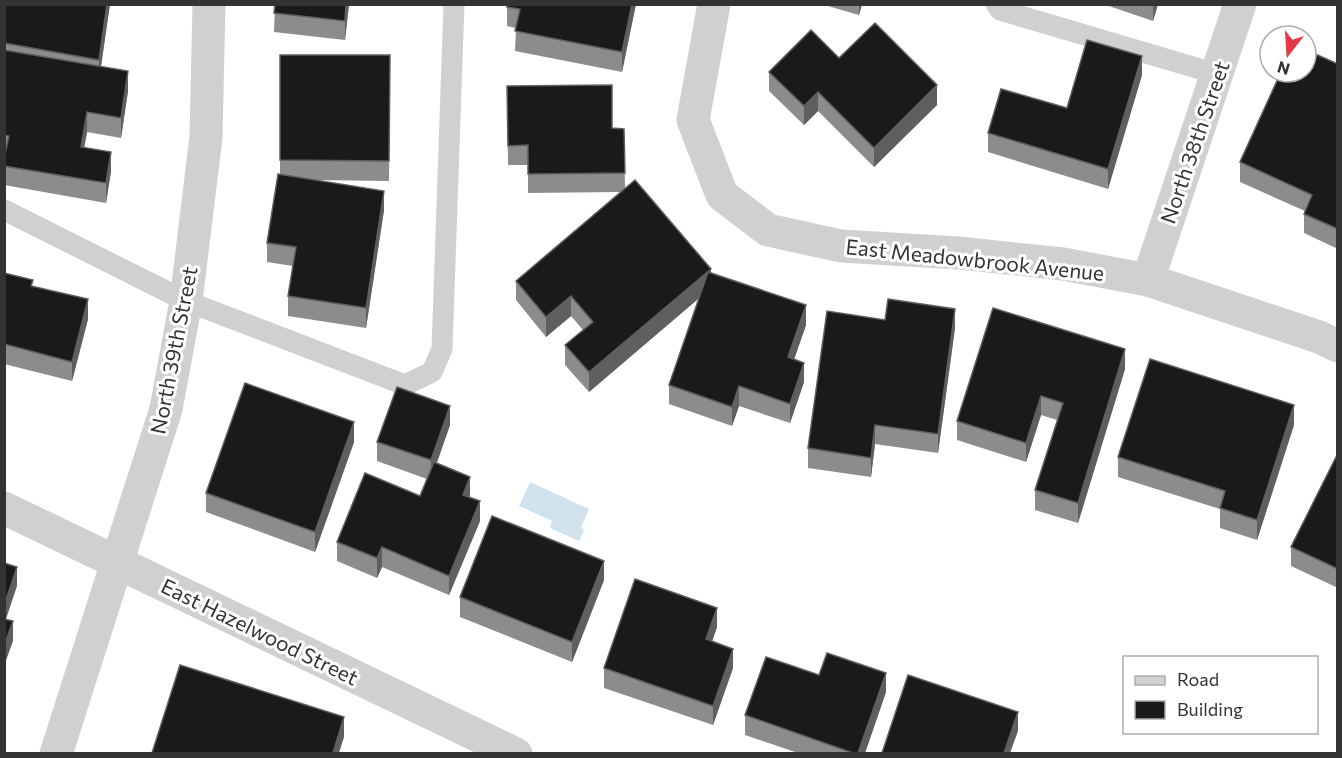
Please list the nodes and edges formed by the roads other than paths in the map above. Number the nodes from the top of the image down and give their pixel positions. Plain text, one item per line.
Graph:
1 (209, 4) edge
2 (454, 4) edge
3 (714, 4) edge
4 (996, 4) edge
5 (1240, 4) edge
6 (1217, 74) junction
7 (4, 210) edge
8 (1148, 280) junction
9 (186, 301) junction
10 (1338, 346) edge
11 (4, 508) edge
12 (118, 563) junction
13 (56, 753) edge
14 (516, 753) edge

1 - 9 street, North 39th Street
2 - 9 lane
3 - 8 street, East Meadowbrook Avenue
4 - 6 lane
5 - 6 street, North 38th Street
6 - 8 street, North 38th Street
7 - 9 lane
8 - 10 street, East Meadowbrook Avenue
9 - 12 street, North 39th Street
11 - 12 street, East Hazelwood Street
12 - 13 street, North 39th Street
12 - 14 street, East Hazelwood Street

